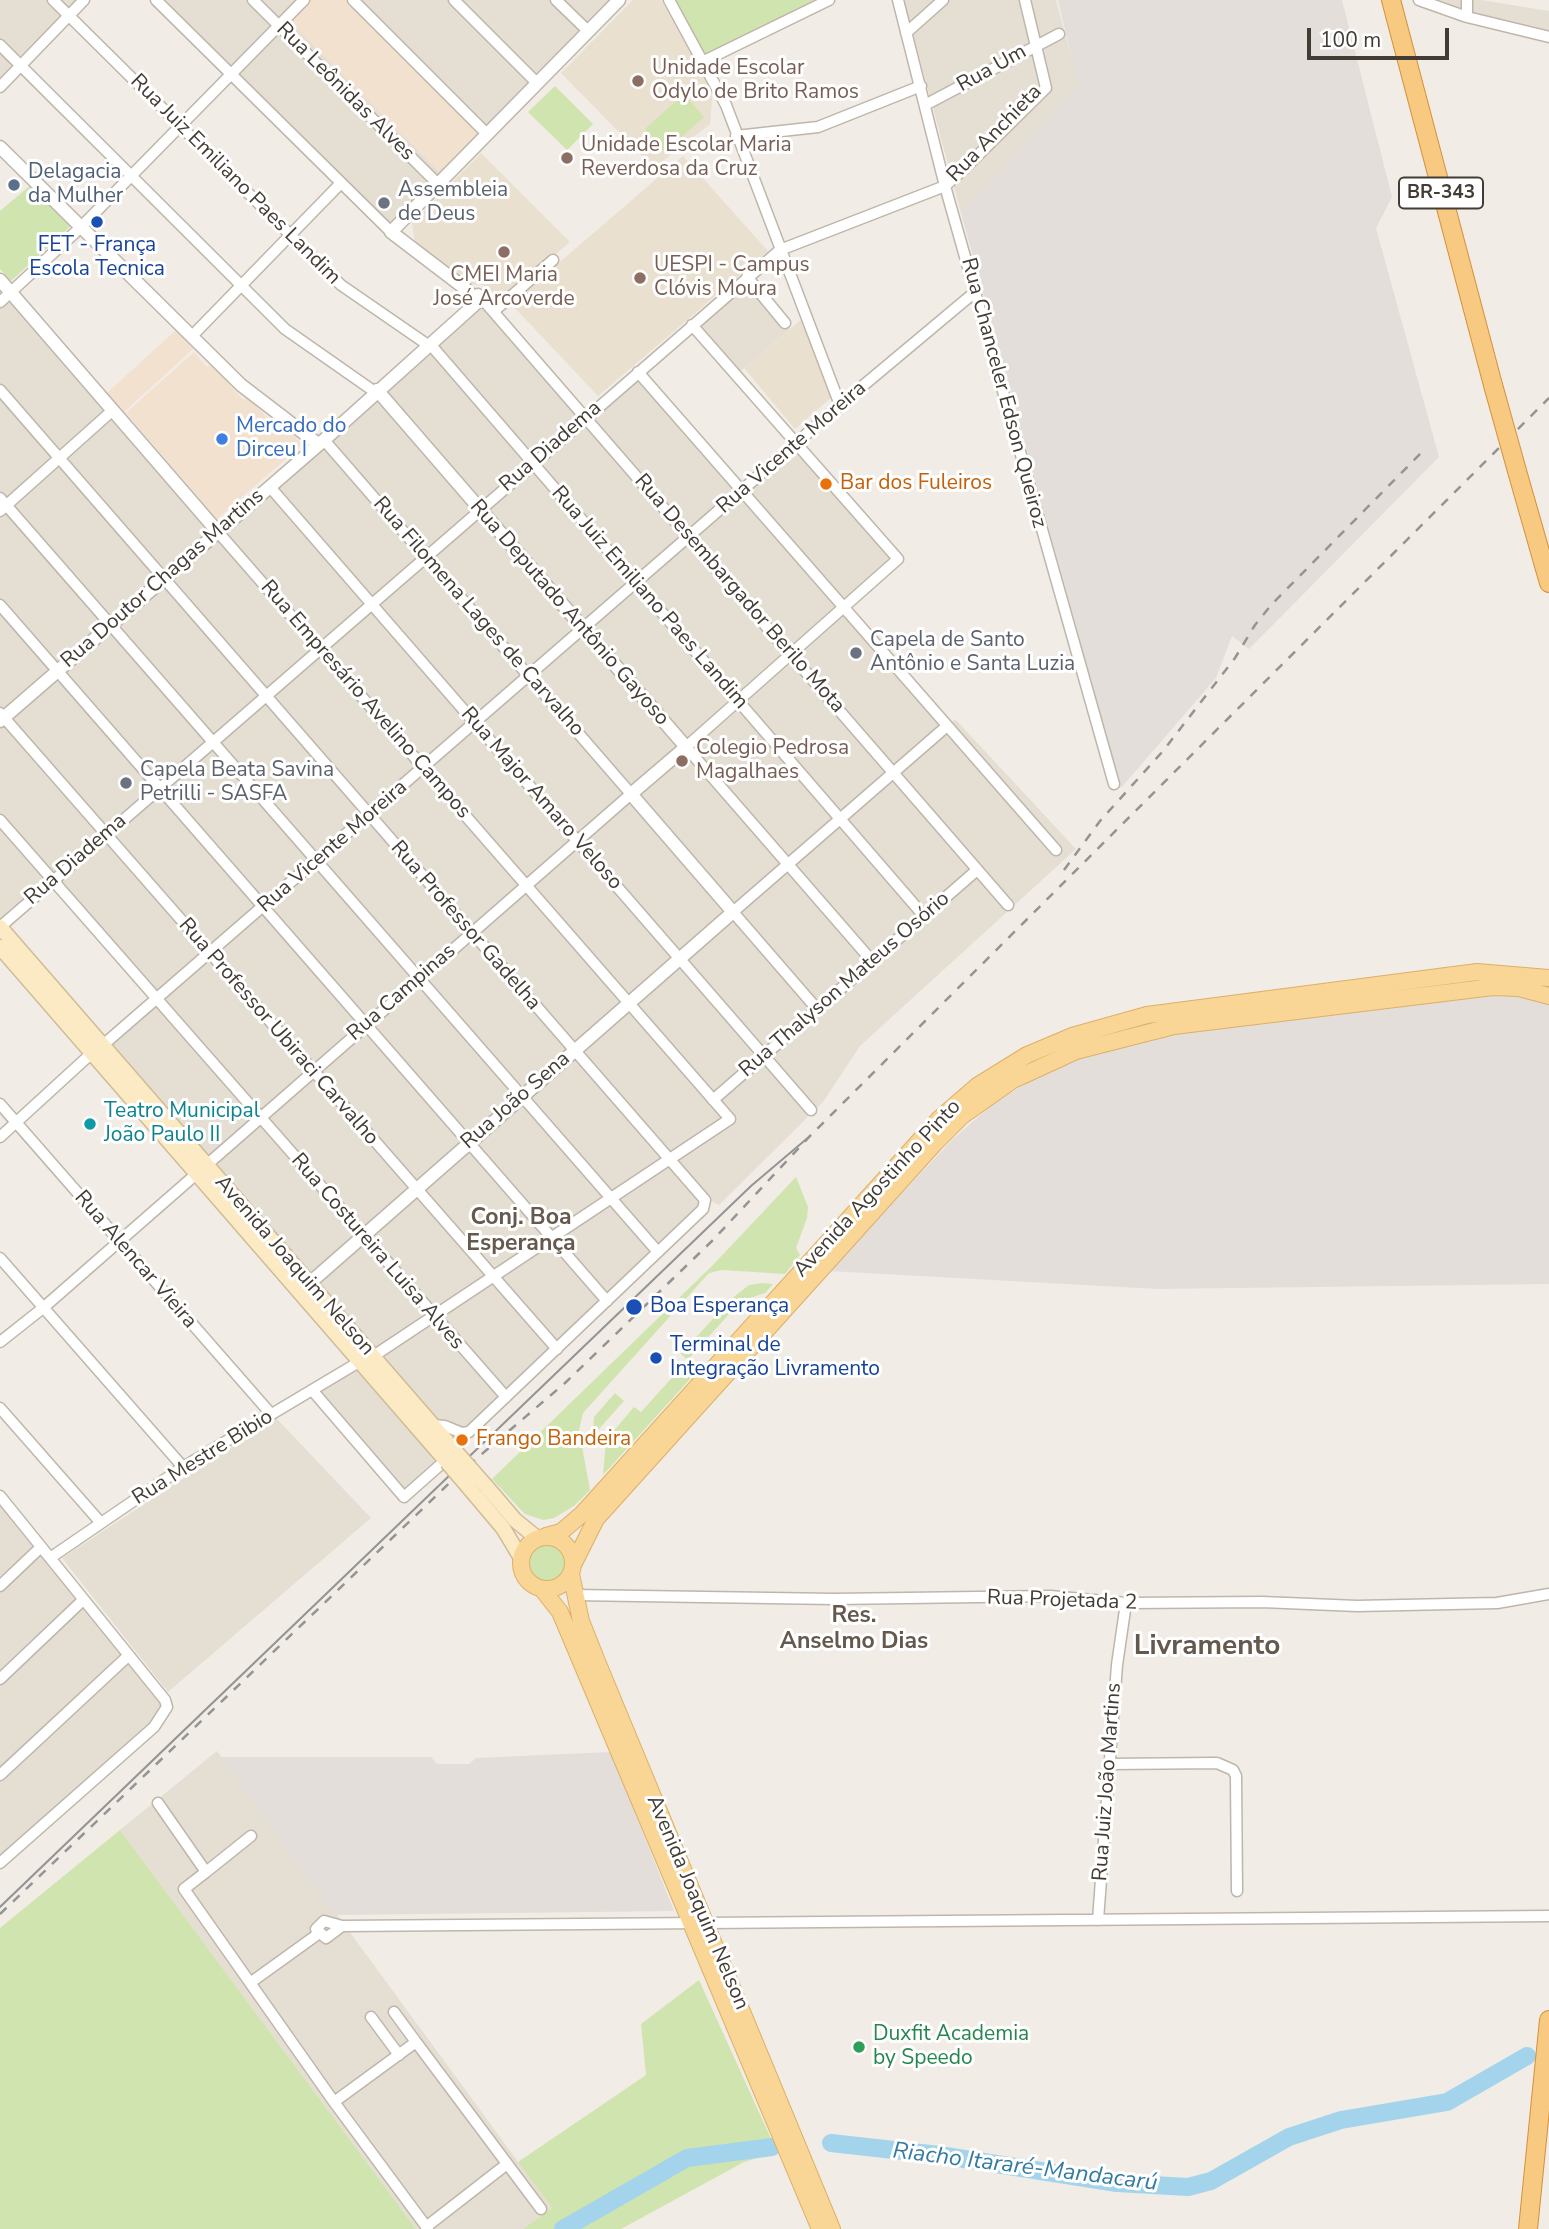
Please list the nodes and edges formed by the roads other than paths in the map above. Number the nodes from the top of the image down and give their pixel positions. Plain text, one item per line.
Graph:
1 (53, 0) edge
2 (84, 0) edge
3 (156, 0) edge
4 (253, 0) edge
5 (304, 0) edge
6 (353, 0) edge
7 (454, 0) edge
8 (556, 0) edge
9 (619, 0) edge
10 (669, 0) edge
11 (829, 0) edge
12 (898, 0) edge
13 (943, 0) edge
14 (1025, 0) edge
15 (1391, 0) edge
16 (1419, 0) edge
17 (1467, 0) edge
18 (69, 15) junction
19 (1467, 17) junction
20 (278, 25) junction
21 (588, 31) junction
22 (906, 33) junction
23 (1059, 34) dead end
24 (1549, 37) edge
25 (0, 45) edge
26 (1035, 45) junction
27 (704, 61) junction
28 (22, 65) junction
29 (231, 74) junction
30 (537, 83) junction
31 (921, 86) junction
32 (0, 87) edge
33 (925, 105) junction
34 (180, 125) junction
35 (487, 134) junction
36 (736, 136) junction
37 (0, 147) edge
38 (131, 176) junction
39 (341, 183) junction
40 (438, 184) junction
41 (945, 186) junction
42 (406, 216) junction
43 (80, 228) junction
44 (391, 232) junction
45 (290, 234) junction
46 (408, 246) junction
47 (780, 250) junction
48 (553, 260) dead end
49 (747, 277) junction
50 (0, 280) edge
51 (240, 285) junction
52 (975, 292) junction
53 (11, 293) junction
54 (479, 300) junction
55 (0, 302) edge
56 (494, 311) junction
57 (785, 323) dead end
58 (692, 325) junction
59 (192, 336) junction
60 (429, 344) junction
61 (638, 372) junction
62 (0, 390) edge
63 (376, 391) junction
64 (840, 405) junction
65 (113, 410) junction
66 (586, 416) junction
67 (321, 442) junction
68 (796, 444) junction
69 (60, 458) junction
70 (533, 463) junction
71 (270, 487) junction
72 (742, 491) junction
73 (2, 505) edge
74 (479, 510) junction
75 (218, 532) junction
76 (690, 537) junction
77 (426, 556) junction
78 (164, 579) junction
79 (637, 583) junction
80 (1549, 583) edge
81 (371, 603) junction
82 (0, 605) edge
83 (844, 607) junction
84 (111, 625) junction
85 (582, 630) junction
86 (319, 648) junction
87 (791, 654) junction
88 (57, 671) junction
89 (529, 677) junction
90 (267, 695) junction
91 (738, 701) junction
92 (1, 717) edge
93 (475, 723) junction
94 (947, 726) junction
95 (212, 741) junction
96 (686, 747) junction
97 (424, 767) junction
98 (893, 772) junction
99 (1114, 783) dead end
100 (159, 788) junction
101 (631, 794) junction
102 (369, 815) junction
103 (839, 818) junction
104 (0, 820) edge
105 (106, 834) junction
106 (577, 841) junction
107 (1056, 850) dead end
108 (317, 862) junction
109 (786, 864) junction
110 (977, 870) junction
111 (53, 881) junction
112 (526, 885) junction
113 (1008, 905) dead end
114 (264, 908) junction
115 (733, 912) junction
116 (924, 916) junction
117 (0, 927) edge
118 (472, 933) junction
119 (0, 947) edge
120 (211, 954) junction
121 (679, 959) junction
122 (872, 961) junction
123 (419, 978) junction
124 (1549, 978) edge
125 (1549, 996) edge
126 (156, 1000) junction
127 (628, 1002) junction
128 (817, 1009) junction
129 (366, 1025) junction
130 (98, 1049) junction
131 (573, 1051) junction
132 (764, 1056) junction
133 (312, 1071) junction
134 (522, 1096) junction
135 (713, 1100) junction
136 (0, 1104) edge
137 (811, 1110) dead end
138 (260, 1118) junction
139 (730, 1119) joint
140 (16, 1124) junction
141 (0, 1137) edge
142 (468, 1143) junction
143 (670, 1159) junction
144 (201, 1170) junction
145 (415, 1189) junction
146 (612, 1199) junction
147 (363, 1236) junction
148 (552, 1239) junction
149 (118, 1242) junction
150 (658, 1252) junction
151 (0, 1258) edge
152 (494, 1279) junction
153 (304, 1287) junction
154 (607, 1301) junction
155 (43, 1308) junction
156 (433, 1317) junction
157 (0, 1342) edge
158 (557, 1349) junction
159 (366, 1360) junction
160 (312, 1390) junction
161 (506, 1397) junction
162 (0, 1408) edge
163 (271, 1414) junction
164 (432, 1425) junction
165 (448, 1461) junction
166 (183, 1467) junction
167 (481, 1491) junction
168 (0, 1496) edge
169 (101, 1522) junction
170 (542, 1537) junction
171 (41, 1547) junction
172 (50, 1558) junction
173 (521, 1558) junction
174 (572, 1569) junction
175 (0, 1586) edge
176 (542, 1589) junction
177 (1549, 1594) edge
178 (574, 1595) junction
179 (82, 1601) junction
180 (1126, 1604) junction
181 (128, 1656) junction
182 (0, 1679) edge
183 (1110, 1764) junction
184 (0, 1775) edge
185 (158, 1803) dead end
186 (251, 1836) dead end
187 (1, 1859) edge
188 (206, 1872) junction
189 (1237, 1891) dead end
190 (1549, 1916) edge
191 (1098, 1920) junction
192 (698, 1923) junction
193 (250, 1983) junction
194 (394, 2012) dead end
195 (370, 2017) dead end
196 (1549, 2020) edge
197 (416, 2042) junction
198 (398, 2055) junction
199 (334, 2102) junction
200 (507, 2164) junction
201 (541, 2209) dead end
202 (824, 2223) edge
203 (427, 2228) edge
204 (1528, 2229) edge

1 - 18 street, Rua Juiz Emiliano Paes Landim
2 - 18 street
3 - 29 street
4 - 20 street, Rua Leônidas Alves
5 - 20 street
6 - 35 street
7 - 30 street
8 - 21 street
9 - 21 street
10 - 27 street
11 - 27 street
12 - 22 street, Rua Chanceler Edson Queiroz
13 - 22 street
14 - 26 street, Rua Anchieta
15 - 80 highway, BR-343, bridge
16 - 19 street
17 - 19 street
18 - 28 street
18 - 34 street, Rua Juiz Emiliano Paes Landim
19 - 24 street
20 - 29 street
20 - 40 street, Rua Leônidas Alves
21 - 30 street
22 - 31 street, Rua Chanceler Edson Queiroz
23 - 26 street, Rua Um
25 - 28 street, Rua Deputado Antônio Gayoso
26 - 33 street, Rua Um
26 - 41 street, Rua Anchieta
27 - 36 street
28 - 32 street
28 - 38 street, Rua Deputado Antônio Gayoso
29 - 34 street
29 - 39 street
30 - 35 street
31 - 33 street, Rua Chanceler Edson Queiroz
31 - 36 street
33 - 41 street, Rua Chanceler Edson Queiroz
34 - 38 street
34 - 45 street, Rua Juiz Emiliano Paes Landim
35 - 40 street
36 - 47 street
37 - 43 street, Rua Filomena Lages de Carvalho
38 - 43 street
38 - 51 street, Rua Deputado Antônio Gayoso
39 - 44 street
39 - 45 street
40 - 42 street
41 - 47 street, Rua Diadema
41 - 52 street, Rua Chanceler Edson Queiroz
42 - 44 street
42 - 46 street
43 - 53 street
43 - 59 street, Rua Filomena Lages de Carvalho
44 - 46 street, Rua Desembargador Berilo Mota
45 - 51 street
45 - 60 street, Rua Juiz Emiliano Paes Landim
46 - 54 street, Rua Desembargador Berilo Mota
47 - 49 street, Rua Diadema
47 - 64 street
48 - 56 street
49 - 57 street
49 - 58 street, Rua Diadema
50 - 53 street, Rua Empresário Avelino Campos
51 - 59 street
51 - 63 street, Rua Deputado Antônio Gayoso
52 - 64 street, Rua Vicente Moreira
52 - 99 street, Rua Chanceler Edson Queiroz
53 - 55 street
53 - 65 street, Rua Empresário Avelino Campos
54 - 56 street, Rua Desembargador Berilo Mota
54 - 60 street, Rua Doutor Chagas Martins
56 - 66 street, Rua Desembargador Berilo Mota
58 - 61 street, Rua Diadema
58 - 68 street
59 - 67 street, Rua Filomena Lages de Carvalho
60 - 63 street, Rua Doutor Chagas Martins
60 - 70 street, Rua Juiz Emiliano Paes Landim
61 - 66 street, Rua Diadema
61 - 72 street
62 - 69 street, Rua Professor Gadelha
63 - 67 street, Rua Doutor Chagas Martins
63 - 74 street, Rua Deputado Antônio Gayoso
64 - 68 street, Rua Vicente Moreira
65 - 69 street
65 - 75 street, Rua Empresário Avelino Campos
66 - 70 street, Rua Diadema
66 - 76 street, Rua Desembargador Berilo Mota
67 - 71 street, Rua Doutor Chagas Martins
67 - 77 street, Rua Filomena Lages de Carvalho
68 - 72 street, Rua Vicente Moreira
68 - 83 street
69 - 73 street
69 - 78 street, Rua Professor Gadelha
70 - 74 street, Rua Diadema
70 - 79 street, Rua Juiz Emiliano Paes Landim
71 - 75 street, Rua Doutor Chagas Martins
71 - 81 street, Rua Major Amaro Veloso
72 - 76 street, Rua Vicente Moreira
72 - 83 street
73 - 84 street
74 - 77 street, Rua Diadema
74 - 85 street, Rua Deputado Antônio Gayoso
75 - 78 street, Rua Doutor Chagas Martins
75 - 86 street, Rua Empresário Avelino Campos
76 - 79 street, Rua Vicente Moreira
76 - 87 street, Rua Desembargador Berilo Mota
77 - 81 street, Rua Diadema
77 - 89 street, Rua Filomena Lages de Carvalho
78 - 84 street, Rua Doutor Chagas Martins
78 - 90 street, Rua Professor Gadelha
79 - 85 street, Rua Vicente Moreira
79 - 91 street, Rua Juiz Emiliano Paes Landim
81 - 86 street, Rua Diadema
81 - 93 street, Rua Major Amaro Veloso
82 - 88 street
83 - 87 street
83 - 94 street
84 - 88 street, Rua Doutor Chagas Martins
84 - 95 street
85 - 89 street, Rua Vicente Moreira
85 - 96 street, Rua Deputado Antônio Gayoso
86 - 90 street, Rua Diadema
86 - 97 street, Rua Empresário Avelino Campos
87 - 91 street
87 - 98 street, Rua Desembargador Berilo Mota
88 - 92 street, Rua Doutor Chagas Martins
88 - 100 street
89 - 93 street, Rua Vicente Moreira
89 - 101 street, Rua Filomena Lages de Carvalho
90 - 95 street, Rua Diadema
90 - 102 street, Rua Professor Gadelha
91 - 96 street
91 - 103 street, Rua Juiz Emiliano Paes Landim
92 - 105 street, Rua Professor Ubiraci Carvalho
93 - 97 street, Rua Vicente Moreira
93 - 106 street, Rua Major Amaro Veloso
94 - 98 street
94 - 107 street
95 - 100 street, Rua Diadema
95 - 108 street
96 - 101 street
96 - 109 street, Rua Deputado Antônio Gayoso
97 - 102 street, Rua Vicente Moreira
97 - 112 street, Rua Empresário Avelino Campos
98 - 103 street
98 - 110 street, Rua Desembargador Berilo Mota
100 - 105 street, Rua Diadema
100 - 114 street
101 - 106 street, Rua Campinas
101 - 115 street
102 - 108 street, Rua Vicente Moreira
102 - 118 street, Rua Professor Gadelha
103 - 109 street
103 - 116 street, Rua Juiz Emiliano Paes Landim
104 - 111 street, Rua Costureira Luisa Alves
105 - 111 street, Rua Diadema
105 - 120 street, Rua Professor Ubiraci Carvalho
106 - 112 street, Rua Campinas
106 - 121 street, Rua Major Amaro Veloso
108 - 114 street, Rua Vicente Moreira
108 - 123 street
109 - 115 street
109 - 122 street, Rua Deputado Antônio Gayoso
110 - 113 street, Rua Desembargador Berilo Mota
110 - 116 street, Rua Thalyson Mateus Osório
111 - 117 street, Rua Diadema
111 - 126 street, Rua Costureira Luisa Alves
112 - 118 street, Rua Campinas
112 - 127 street, Rua Empresário Avelino Campos
114 - 120 street, Rua Vicente Moreira
114 - 129 street
115 - 121 street, Rua João Sena
115 - 128 street
116 - 122 street, Rua Thalyson Mateus Osório
117 - 130 main road, Avenida Joaquim Nelson
118 - 123 street, Rua Campinas
118 - 131 street, Rua Professor Gadelha
119 - 130 main road, Avenida Joaquim Nelson
120 - 126 street, Rua Vicente Moreira
120 - 133 street, Rua Professor Ubiraci Carvalho
121 - 127 street, Rua João Sena
121 - 132 street, Rua Major Amaro Veloso
122 - 128 street, Rua Thalyson Mateus Osório
123 - 129 street, Rua Campinas
123 - 134 street
124 - 170 main road, Avenida Agostinho Pinto
125 - 174 main road, Avenida Agostinho Pinto
126 - 130 street, Rua Vicente Moreira
126 - 138 street, Rua Costureira Luisa Alves
127 - 131 street, Rua João Sena
127 - 135 street, Rua Empresário Avelino Campos
128 - 132 street, Rua Thalyson Mateus Osório
129 - 133 street, Rua Campinas
129 - 142 street
130 - 140 street, Rua Vicente Moreira
130 - 144 main road, Avenida Joaquim Nelson
131 - 134 street, Rua João Sena
131 - 143 street, Rua Professor Gadelha
132 - 135 street, Rua Thalyson Mateus Osório
132 - 137 street, Rua Major Amaro Veloso
133 - 138 street, Rua Campinas
133 - 145 street, Rua Professor Ubiraci Carvalho
134 - 142 street, Rua João Sena
134 - 146 street
135 - 139 street, Rua Empresário Avelino Campos
136 - 140 street, Rua Alencar Vieira
138 - 144 street, Rua Campinas
138 - 147 street, Rua Costureira Luisa Alves
139 - 143 street, Rua Mestre Bibio
140 - 141 street, Rua Vicente Moreira
140 - 149 street, Rua Alencar Vieira
142 - 145 street, Rua João Sena
142 - 148 street
143 - 146 street, Rua Mestre Bibio
143 - 150 street, Rua Professor Gadelha
144 - 149 street, Rua Campinas
144 - 153 main road, Avenida Joaquim Nelson
145 - 147 street, Rua João Sena
145 - 152 street, Rua Professor Ubiraci Carvalho
146 - 148 street, Rua Mestre Bibio
146 - 150 street
147 - 153 street, Rua João Sena
147 - 156 street, Rua Costureira Luisa Alves
148 - 152 street, Rua Mestre Bibio
148 - 154 street
149 - 155 street, Rua Campinas
149 - 163 street, Rua Alencar Vieira
150 - 154 street
151 - 155 street
152 - 156 street, Rua Mestre Bibio
152 - 158 street, Rua Professor Ubiraci Carvalho
153 - 159 main road, Avenida Joaquim Nelson
154 - 158 street
155 - 157 street, Rua Campinas
155 - 166 street
156 - 159 street, Rua Mestre Bibio
156 - 161 street, Rua Costureira Luisa Alves
158 - 161 street
159 - 160 street, Rua Mestre Bibio
159 - 164 main road, Avenida Joaquim Nelson
159 - 165 main road, Avenida Joaquim Nelson
160 - 163 street, Rua Mestre Bibio
160 - 165 street
161 - 164 street
162 - 169 street
163 - 166 street, Rua Mestre Bibio
164 - 165 main road, Avenida Joaquim Nelson
165 - 167 main road, Avenida Joaquim Nelson, bridge
166 - 169 street, Rua Mestre Bibio
167 - 170 main road, Avenida Joaquim Nelson
167 - 173 main road, Avenida Joaquim Nelson
168 - 171 street
169 - 172 street, Rua Mestre Bibio
170 - 173 main road
170 - 174 main road
171 - 172 street
171 - 175 street
172 - 179 street
173 - 176 main road
174 - 176 main road
174 - 178 main road, Avenida Joaquim Nelson
176 - 192 main road, Avenida Joaquim Nelson
177 - 180 street, Rua Projetada 2
178 - 180 street, Rua Projetada 2
178 - 192 main road, Avenida Joaquim Nelson
179 - 181 street
179 - 182 street
180 - 183 street, Rua Juiz João Martins
181 - 184 street
181 - 187 street
183 - 189 street
183 - 191 street, Rua Juiz João Martins
185 - 188 street
186 - 188 street
188 - 193 street
190 - 191 street
191 - 192 street
192 - 193 street
192 - 202 main road, Avenida Joaquim Nelson
193 - 199 street
194 - 197 street
195 - 198 street
196 - 204 highway
197 - 198 street
197 - 200 street
198 - 199 street
199 - 203 street
200 - 201 street
200 - 203 street

